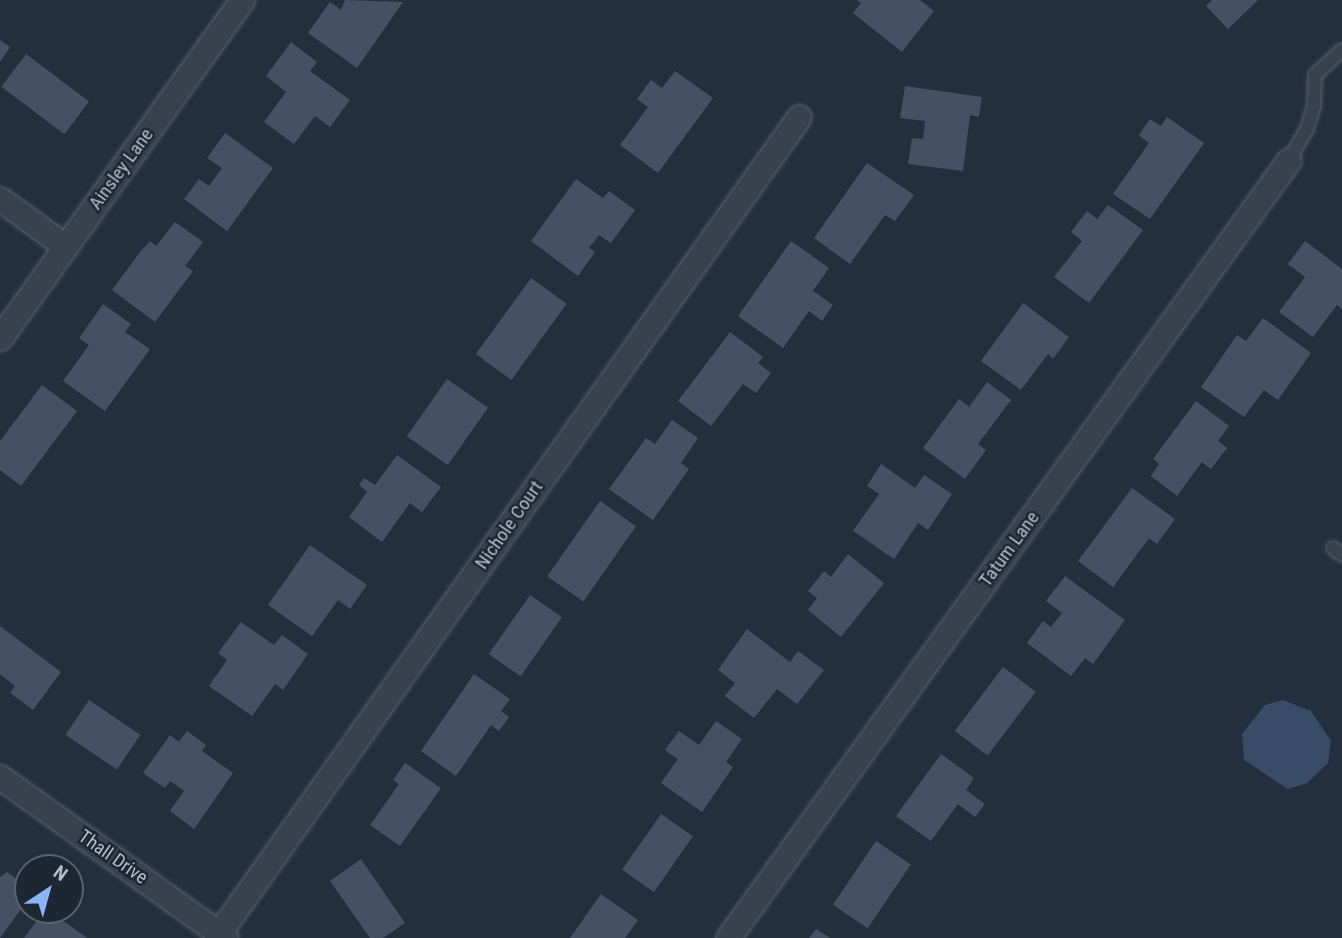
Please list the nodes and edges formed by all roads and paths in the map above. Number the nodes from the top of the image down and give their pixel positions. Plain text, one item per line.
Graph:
1 (242, 0) edge
2 (1342, 50) edge
3 (799, 117) dead end
4 (1289, 160) joint
5 (0, 199) edge
6 (65, 246) junction
7 (0, 338) edge
8 (0, 777) edge
9 (223, 935) edge
10 (729, 938) edge

1 - 6 street, Ainsley Lane
2 - 4 lane
3 - 9 street, Nichole Court
4 - 10 street, Tatum Lane
5 - 6 street
6 - 7 street, Ainsley Lane
8 - 9 street, Thall Drive

